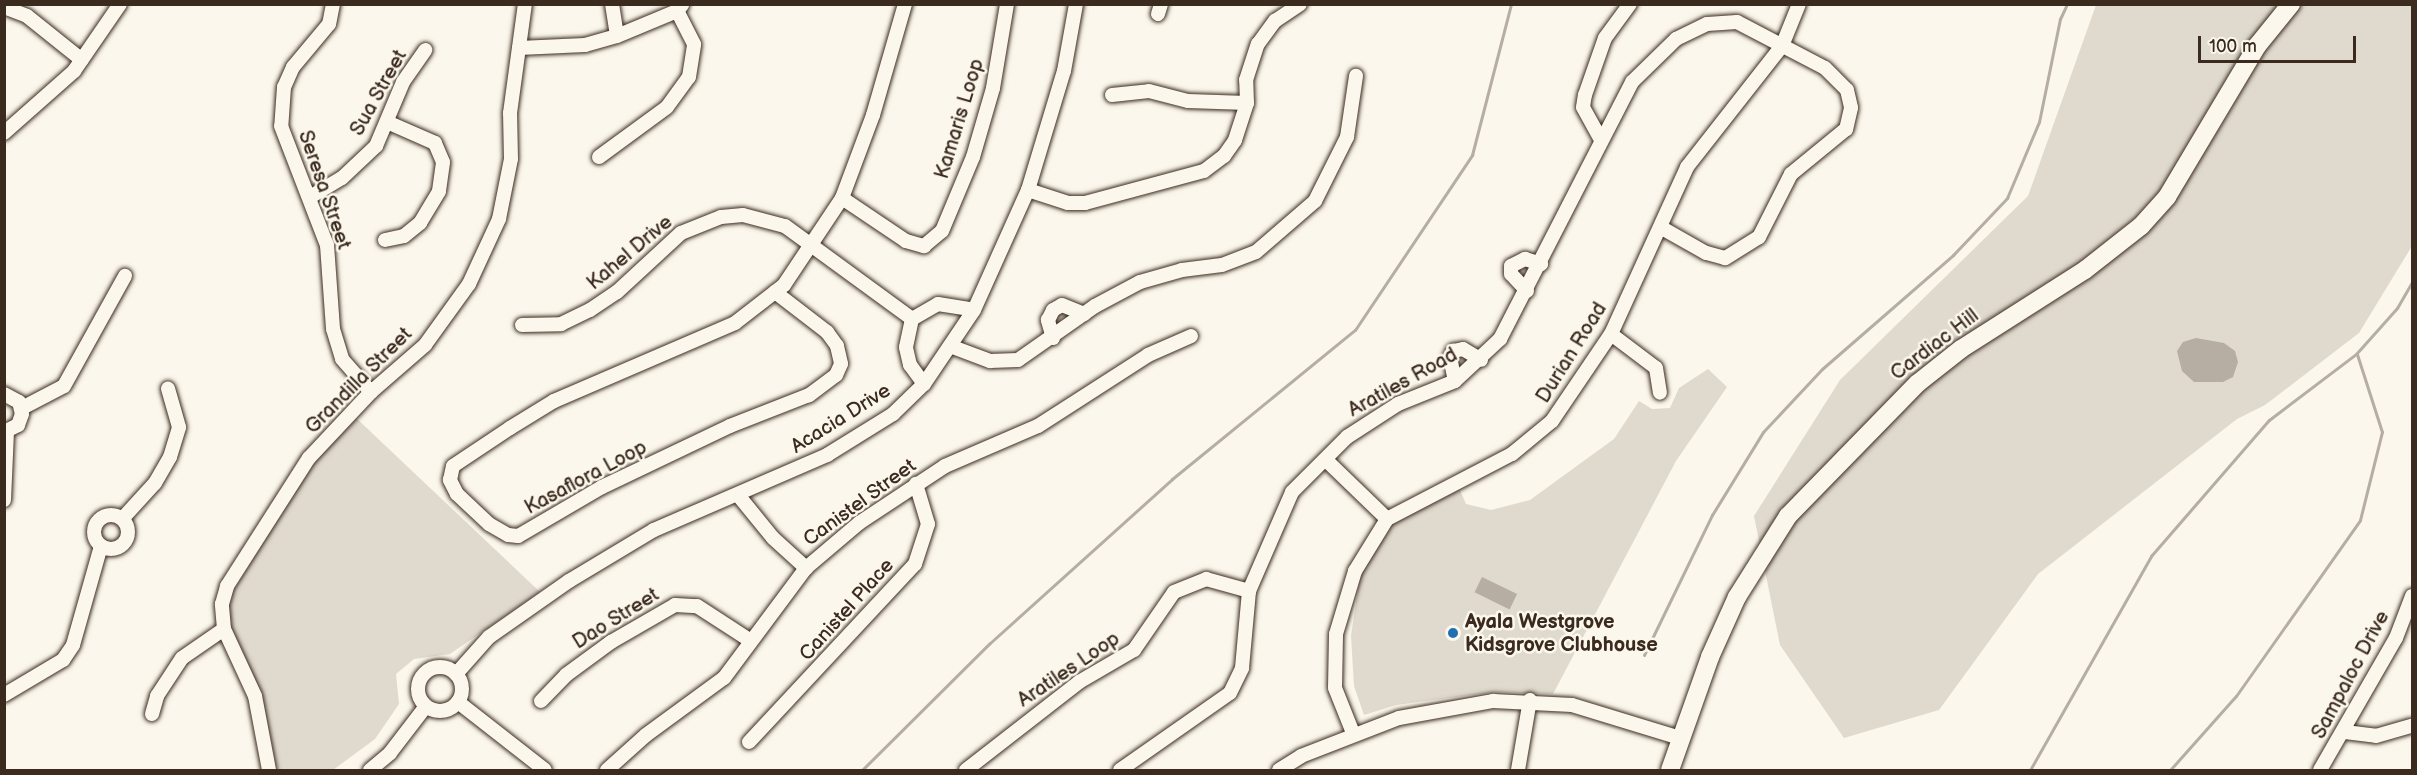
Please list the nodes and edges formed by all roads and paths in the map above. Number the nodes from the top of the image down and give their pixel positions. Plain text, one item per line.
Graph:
1 (120, 4) edge
2 (333, 4) edge
3 (525, 4) edge
4 (612, 4) edge
5 (905, 4) edge
6 (1007, 4) edge
7 (1077, 4) edge
8 (1300, 4) edge
9 (1630, 4) edge
10 (1799, 4) edge
11 (2291, 4) edge
12 (679, 8) edge
13 (8, 9) edge
14 (617, 36) junction
15 (1782, 46) junction
16 (519, 48) junction
17 (425, 50) dead end
18 (82, 60) junction
19 (1356, 76) dead end
20 (1112, 95) dead end
21 (1247, 103) junction
22 (387, 122) junction
23 (4, 133) edge
24 (1600, 138) junction
25 (599, 157) dead end
26 (1028, 190) junction
27 (310, 197) junction
28 (842, 198) junction
29 (1662, 228) junction
30 (385, 240) dead end
31 (814, 244) junction
32 (1541, 264) junction
33 (125, 276) dead end
34 (1527, 291) junction
35 (775, 292) junction
36 (975, 310) junction
37 (1084, 314) junction
38 (912, 319) junction
39 (522, 325) dead end
40 (1611, 334) junction
41 (1191, 336) dead end
42 (1053, 338) junction
43 (950, 346) junction
44 (1481, 360) junction
45 (1455, 381) junction
46 (924, 384) junction
47 (168, 389) dead end
48 (371, 392) junction
49 (1660, 393) dead end
50 (4, 394) edge
51 (22, 408) junction
52 (6, 432) edge
53 (1326, 460) junction
54 (916, 484) junction
55 (738, 495) junction
56 (4, 500) edge
57 (123, 518) junction
58 (1387, 519) junction
59 (101, 546) junction
60 (806, 568) junction
61 (1249, 591) junction
62 (2412, 596) edge
63 (224, 629) junction
64 (751, 641) junction
65 (456, 674) junction
66 (4, 695) edge
67 (541, 700) dead end
68 (1530, 700) junction
69 (458, 702) junction
70 (426, 706) junction
71 (152, 714) dead end
72 (2412, 727) edge
73 (2345, 732) junction
74 (1353, 733) junction
75 (1680, 738) junction
76 (749, 742) dead end
77 (269, 771) edge
78 (370, 771) edge
79 (545, 771) edge
80 (607, 771) edge
81 (966, 771) edge
82 (1120, 771) edge
83 (1279, 771) edge
84 (1518, 771) edge
85 (1670, 771) edge
86 (2320, 771) edge

1 - 18 street
2 - 27 street, Seresa Street
3 - 16 street, Grandilla Street
4 - 14 street
5 - 28 street
6 - 28 street, Kamaris Loop
7 - 26 street, Acacia Drive
8 - 21 street
9 - 24 street
10 - 15 street, Durian Road
11 - 75 main road, Cardiac Hill
12 - 14 street
12 - 25 street
13 - 18 street
14 - 16 street
15 - 24 street, Aratiles Road
15 - 29 street, Durian Road
15 - 29 street, Aratiles Road
16 - 48 street, Grandilla Street
17 - 22 street, Sua Street
18 - 23 street
19 - 37 street
20 - 21 street
21 - 26 street
22 - 27 street, Sua Street
22 - 30 street
24 - 32 street, Aratiles Road
26 - 36 street, Acacia Drive
27 - 48 street, Seresa Street
28 - 31 street
29 - 40 street, Durian Road
31 - 35 street, Kasaflora Loop
31 - 38 street, Kahel Drive
31 - 39 street, Kahel Drive
32 - 34 street, Aratiles Road
32 - 34 street
33 - 51 street
34 - 44 street, Aratiles Road
35 - 35 street, Kasaflora Loop
36 - 38 street
36 - 43 street, Acacia Drive
37 - 42 street
37 - 42 street
38 - 46 street
40 - 49 street
40 - 58 street, Durian Road
41 - 54 street, Canistel Street
42 - 43 street
43 - 46 street, Acacia Drive
44 - 45 street, Aratiles Road
44 - 45 street
45 - 53 street, Aratiles Road
46 - 55 street, Acacia Drive
47 - 57 street
48 - 63 street, Grandilla Street
50 - 51 street
51 - 52 street
52 - 56 street
53 - 58 street
53 - 61 street, Aratiles Road
54 - 60 street, Canistel Street
54 - 76 street, Canistel Place
55 - 60 street
55 - 65 street, Acacia Drive
57 - 59 street
57 - 59 street
58 - 74 street
59 - 66 street
60 - 64 street, Canistel Street
61 - 81 street, Aratiles Loop
61 - 82 street, Aratiles Road
62 - 73 street, Sampaloc Drive
63 - 71 street
63 - 77 street, Grandilla Street
64 - 67 street, Dao Street
64 - 80 street, Canistel Street
65 - 69 street
65 - 70 street
68 - 74 street
68 - 75 street
68 - 84 street
69 - 70 street
69 - 79 street
70 - 78 street
72 - 73 street
73 - 86 street, Sampaloc Drive
74 - 83 street
75 - 85 main road, Cardiac Hill

